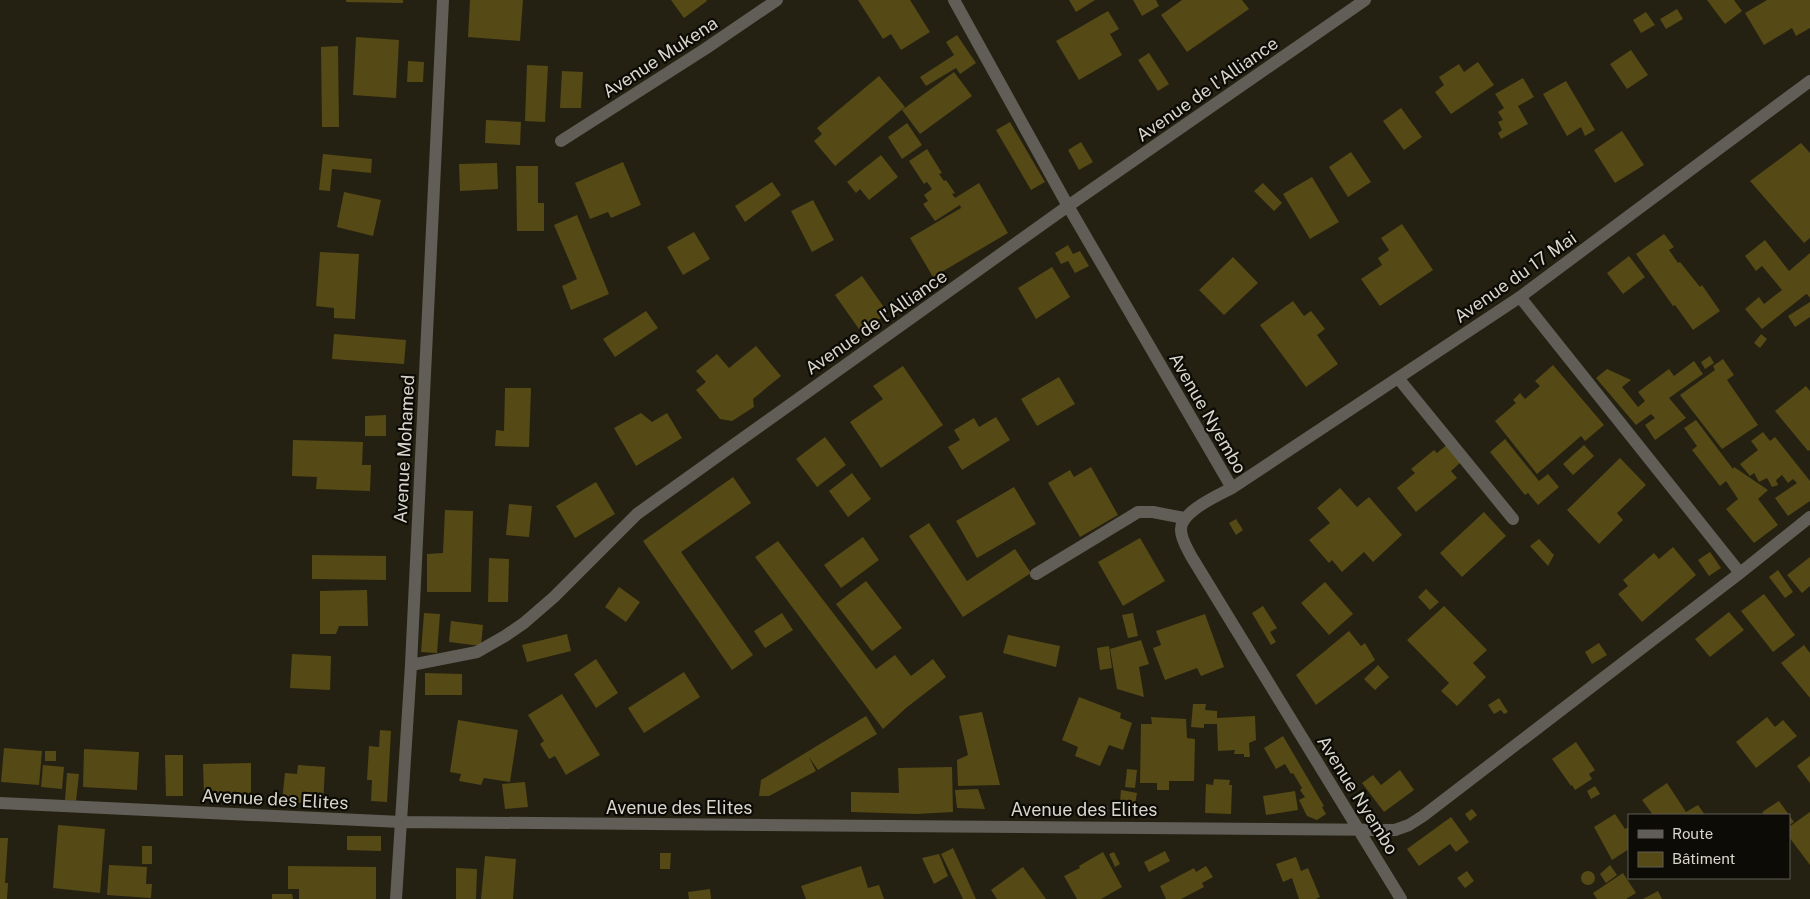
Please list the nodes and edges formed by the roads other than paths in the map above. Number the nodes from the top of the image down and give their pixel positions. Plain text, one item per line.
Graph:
1 (443, 0) edge
2 (777, 0) edge
3 (954, 0) edge
4 (1365, 0) edge
5 (1810, 81) edge
6 (561, 141) dead end
7 (1068, 206) junction
8 (1520, 297) junction
9 (1398, 378) junction
10 (1232, 488) junction
11 (1810, 517) edge
12 (1184, 518) junction
13 (1513, 519) dead end
14 (1740, 573) junction
15 (1036, 574) dead end
16 (411, 665) junction
17 (0, 803) edge
18 (401, 822) junction
19 (1358, 829) junction
20 (396, 899) edge
21 (1401, 899) edge

1 - 16 street, Avenue Mohamed
2 - 6 street, Avenue Mukena
3 - 7 street, Avenue Nyembo
4 - 7 street, Avenue de l'Alliance
5 - 8 street, Avenue du 17 Mai
7 - 10 street, Avenue Nyembo
7 - 16 street, Avenue de l'Alliance
8 - 9 street, Avenue du 17 Mai
8 - 14 street
9 - 10 street, Avenue du 17 Mai
9 - 13 street
10 - 12 street, Avenue Nyembo
11 - 14 street, Avenue des Elites
12 - 15 street
12 - 19 street, Avenue Nyembo
14 - 19 street, Avenue des Elites
16 - 18 street, Avenue Mohamed
17 - 18 street, Avenue des Elites
18 - 19 street, Avenue des Elites
18 - 20 street, Avenue Mohamed
19 - 21 street, Avenue Nyembo

